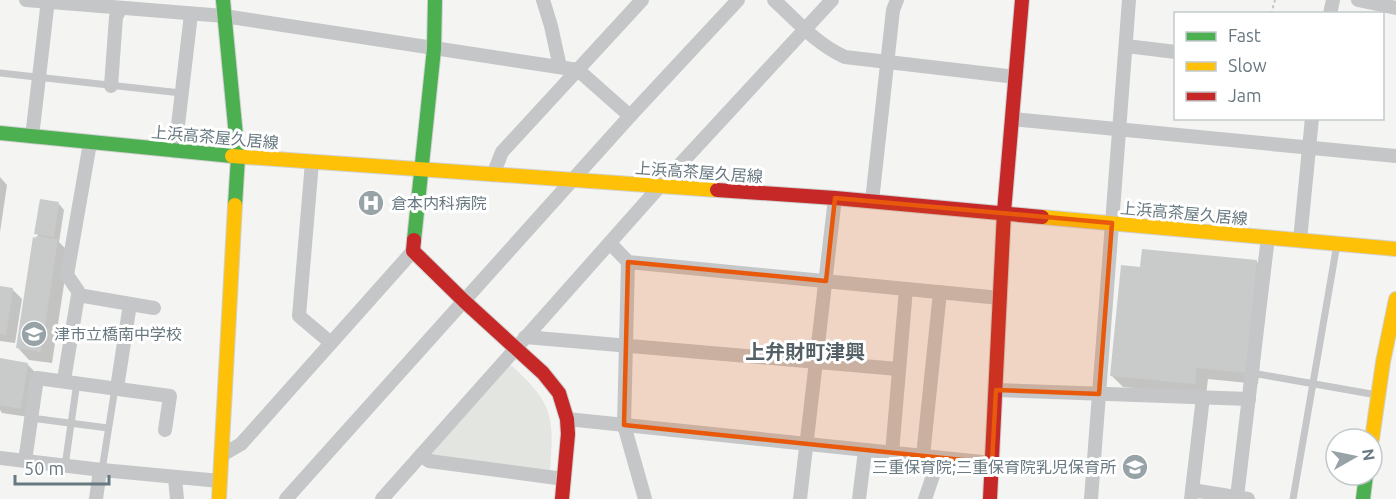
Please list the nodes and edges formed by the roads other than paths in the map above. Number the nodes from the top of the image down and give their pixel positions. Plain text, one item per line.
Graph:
1 (26, 0) edge
2 (223, 0) edge
3 (435, 0) edge
4 (543, 0) edge
5 (642, 0) edge
6 (738, 0) edge
7 (774, 0) edge
8 (832, 0) edge
9 (897, 0) edge
10 (1022, 0) edge
11 (1129, 0) edge
12 (1358, 0) edge
13 (48, 1) edge
14 (127, 6) edge
15 (1396, 8) edge
16 (191, 14) junction
17 (224, 16) junction
18 (805, 29) junction
19 (1126, 46) junction
20 (434, 49) junction
21 (1174, 52) edge
22 (887, 63) junction
23 (560, 67) junction
24 (578, 70) junction
25 (0, 73) edge
26 (39, 77) junction
27 (1016, 77) junction
28 (111, 86) junction
29 (181, 93) junction
30 (630, 116) junction
31 (1012, 119) junction
32 (1312, 120) edge
33 (1120, 128) junction
34 (0, 133) edge
35 (32, 137) junction
36 (90, 143) junction
37 (1310, 147) junction
38 (175, 151) junction
39 (1396, 156) edge
40 (238, 157) junction
41 (312, 162) junction
42 (421, 169) junction
43 (493, 174) junction
44 (573, 180) junction
45 (661, 185) junction
46 (835, 198) junction
47 (872, 201) junction
48 (1004, 212) junction
49 (1112, 223) junction
50 (1268, 237) junction
51 (1300, 240) junction
52 (610, 243) junction
53 (1337, 244) junction
54 (1396, 249) edge
55 (413, 251) junction
56 (628, 262) junction
57 (826, 281) junction
58 (906, 289) junction
59 (940, 292) junction
60 (78, 295) junction
61 (1000, 298) junction
62 (1396, 299) edge
63 (464, 301) junction
64 (130, 304) junction
65 (154, 308) dead end
66 (525, 338) junction
67 (331, 343) junction
68 (625, 347) junction
69 (515, 349) junction
70 (816, 362) junction
71 (1390, 363) edge
72 (898, 369) junction
73 (1252, 373) junction
74 (70, 381) junction
75 (1313, 384) junction
76 (116, 388) junction
77 (996, 390) junction
78 (1099, 394) junction
79 (1378, 395) junction
80 (1203, 397) junction
81 (1249, 399) junction
82 (31, 418) junction
83 (567, 419) junction
84 (71, 423) junction
85 (624, 425) junction
86 (1374, 427) edge
87 (108, 428) junction
88 (165, 430) dead end
89 (806, 445) junction
90 (865, 451) junction
91 (892, 453) junction
92 (421, 454) junction
93 (222, 456) junction
94 (923, 456) junction
95 (0, 458) edge
96 (939, 458) junction
97 (25, 461) junction
98 (992, 463) junction
99 (65, 466) junction
100 (101, 470) junction
101 (175, 478) junction
102 (564, 479) junction
103 (220, 481) junction
104 (1191, 494) edge
105 (1243, 498) edge
106 (96, 499) edge
107 (177, 499) edge
108 (219, 499) edge
109 (286, 499) edge
110 (382, 499) edge
111 (562, 499) edge
112 (645, 499) edge
113 (800, 499) edge
114 (859, 499) edge
115 (924, 499) edge
116 (990, 499) edge
117 (1091, 499) edge
118 (1293, 499) edge

1 - 13 street
2 - 17 street
3 - 20 street
4 - 23 street
5 - 24 street
6 - 30 street
7 - 18 street
8 - 18 street
9 - 22 street
10 - 27 street
11 - 19 street
12 - 15 street
13 - 14 street
13 - 26 street
14 - 16 street
14 - 28 street
16 - 17 street
16 - 29 street
17 - 20 street
17 - 40 street
18 - 22 street
18 - 45 street
19 - 21 street
19 - 33 street
20 - 23 street
20 - 42 street
22 - 27 street
22 - 47 street
23 - 24 street
24 - 30 street
24 - 43 street
25 - 26 lane
26 - 28 lane
26 - 35 street
27 - 31 street
28 - 29 lane
29 - 38 street
30 - 44 street
31 - 33 street
31 - 48 street
32 - 37 street
33 - 37 street
33 - 49 street
34 - 35 street, 上浜高茶屋久居線
35 - 36 street, 上浜高茶屋久居線
36 - 38 street, 上浜高茶屋久居線
36 - 60 street
37 - 39 street
37 - 51 street
38 - 40 street, 上浜高茶屋久居線
40 - 41 street, 上浜高茶屋久居線
40 - 93 street
41 - 42 street, 上浜高茶屋久居線
41 - 67 street
42 - 43 street, 上浜高茶屋久居線
42 - 55 street
43 - 44 street, 上浜高茶屋久居線
44 - 45 street, 上浜高茶屋久居線
44 - 63 street
45 - 46 street, 上浜高茶屋久居線
45 - 52 street
46 - 47 street, 上浜高茶屋久居線
46 - 57 street
47 - 48 street, 上浜高茶屋久居線
48 - 49 street, 上浜高茶屋久居線
48 - 61 street
49 - 50 street, 上浜高茶屋久居線
49 - 78 street
50 - 51 street, 上浜高茶屋久居線
50 - 73 street
51 - 53 street, 上浜高茶屋久居線
52 - 56 street
52 - 66 street
53 - 54 street, 上浜高茶屋久居線
53 - 75 lane
55 - 63 street
55 - 67 street
56 - 57 street
56 - 68 street
57 - 58 street
57 - 70 street
58 - 59 street
58 - 72 street
59 - 61 street
59 - 94 street
60 - 64 street
60 - 74 street
61 - 77 street
62 - 71 street
63 - 69 street
63 - 109 street
64 - 65 street
64 - 76 street
66 - 68 street
66 - 69 street
67 - 93 street
68 - 70 street
68 - 85 street
69 - 83 street
69 - 92 street
70 - 72 street
70 - 89 street
71 - 79 street
72 - 91 street
73 - 75 lane
73 - 81 street
74 - 76 street
74 - 82 street
74 - 84 lane
75 - 79 lane
75 - 118 lane
76 - 87 lane
76 - 88 street
77 - 78 street
77 - 98 street
78 - 80 street
78 - 117 street
79 - 86 street
80 - 81 street
80 - 104 street
81 - 105 street
82 - 84 lane
82 - 97 street
83 - 85 street
83 - 102 street
84 - 87 lane
84 - 99 lane
85 - 89 street
85 - 112 street
87 - 100 lane
89 - 90 street
89 - 113 street
90 - 91 street
90 - 114 street
91 - 94 street
92 - 102 street
92 - 110 street
93 - 103 street
94 - 96 street
95 - 97 street
96 - 98 street
96 - 115 street
97 - 99 street
98 - 116 street
99 - 100 street
100 - 101 street
100 - 106 street
101 - 103 street
101 - 107 street
102 - 111 street
103 - 108 street
104 - 105 street

